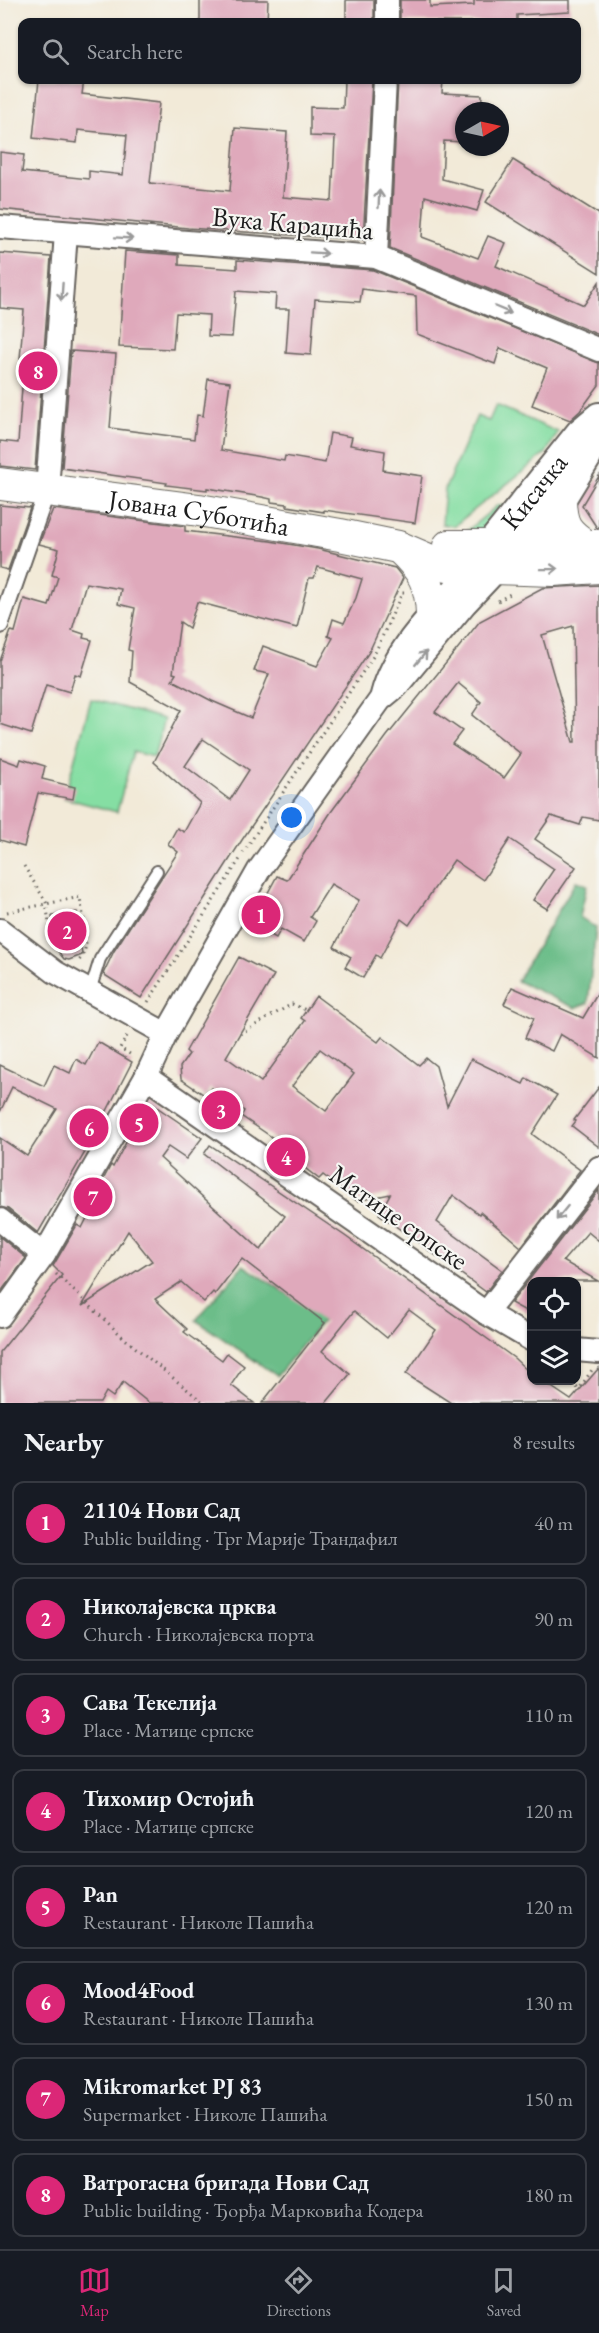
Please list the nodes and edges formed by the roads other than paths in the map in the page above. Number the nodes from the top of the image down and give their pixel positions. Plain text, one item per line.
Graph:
1 (387, 0) edge
2 (387, 18) edge
3 (385, 84) edge
4 (0, 227) edge
5 (66, 233) junction
6 (376, 257) junction
7 (599, 350) edge
8 (599, 417) edge
9 (599, 423) edge
10 (0, 484) edge
11 (47, 490) junction
12 (560, 501) junction
13 (398, 547) junction
14 (595, 553) edge
15 (498, 565) junction
16 (432, 614) junction
17 (0, 625) edge
18 (380, 700) junction
19 (157, 871) dead end
20 (0, 930) edge
21 (90, 991) junction
22 (166, 1034) junction
23 (146, 1077) junction
24 (599, 1168) edge
25 (0, 1220) edge
26 (50, 1265) junction
27 (486, 1313) junction
28 (0, 1316) edge
29 (527, 1338) edge
30 (581, 1352) edge
31 (598, 1357) edge

1 - 2 street
6 -> 3 street
4 - 5 street, Вука Караџића
5 -> 6 street, Вука Караџића
5 -> 11 street
6 -> 7 street, Вука Караџића
8 - 15 street, Кисачка
9 - 12 street, Кисачка
10 - 11 main road, Јована Суботића
11 - 13 main road, Јована Суботића
11 - 17 street
12 - 14 main road
12 - 15 street, Кисачка
13 - 15 main road, Јована Суботића
13 - 16 main road
14 - 15 main road, Јована Суботића
15 - 16 street
18 -> 15 street
16 - 18 street
18 - 22 street
19 - 21 lane
20 - 21 street
21 - 22 street
22 - 23 street
23 - 26 street
23 - 27 street, Матице српске
24 -> 27 street
25 - 26 street
26 - 28 street
27 - 29 street, Матице српске
30 - 31 street

